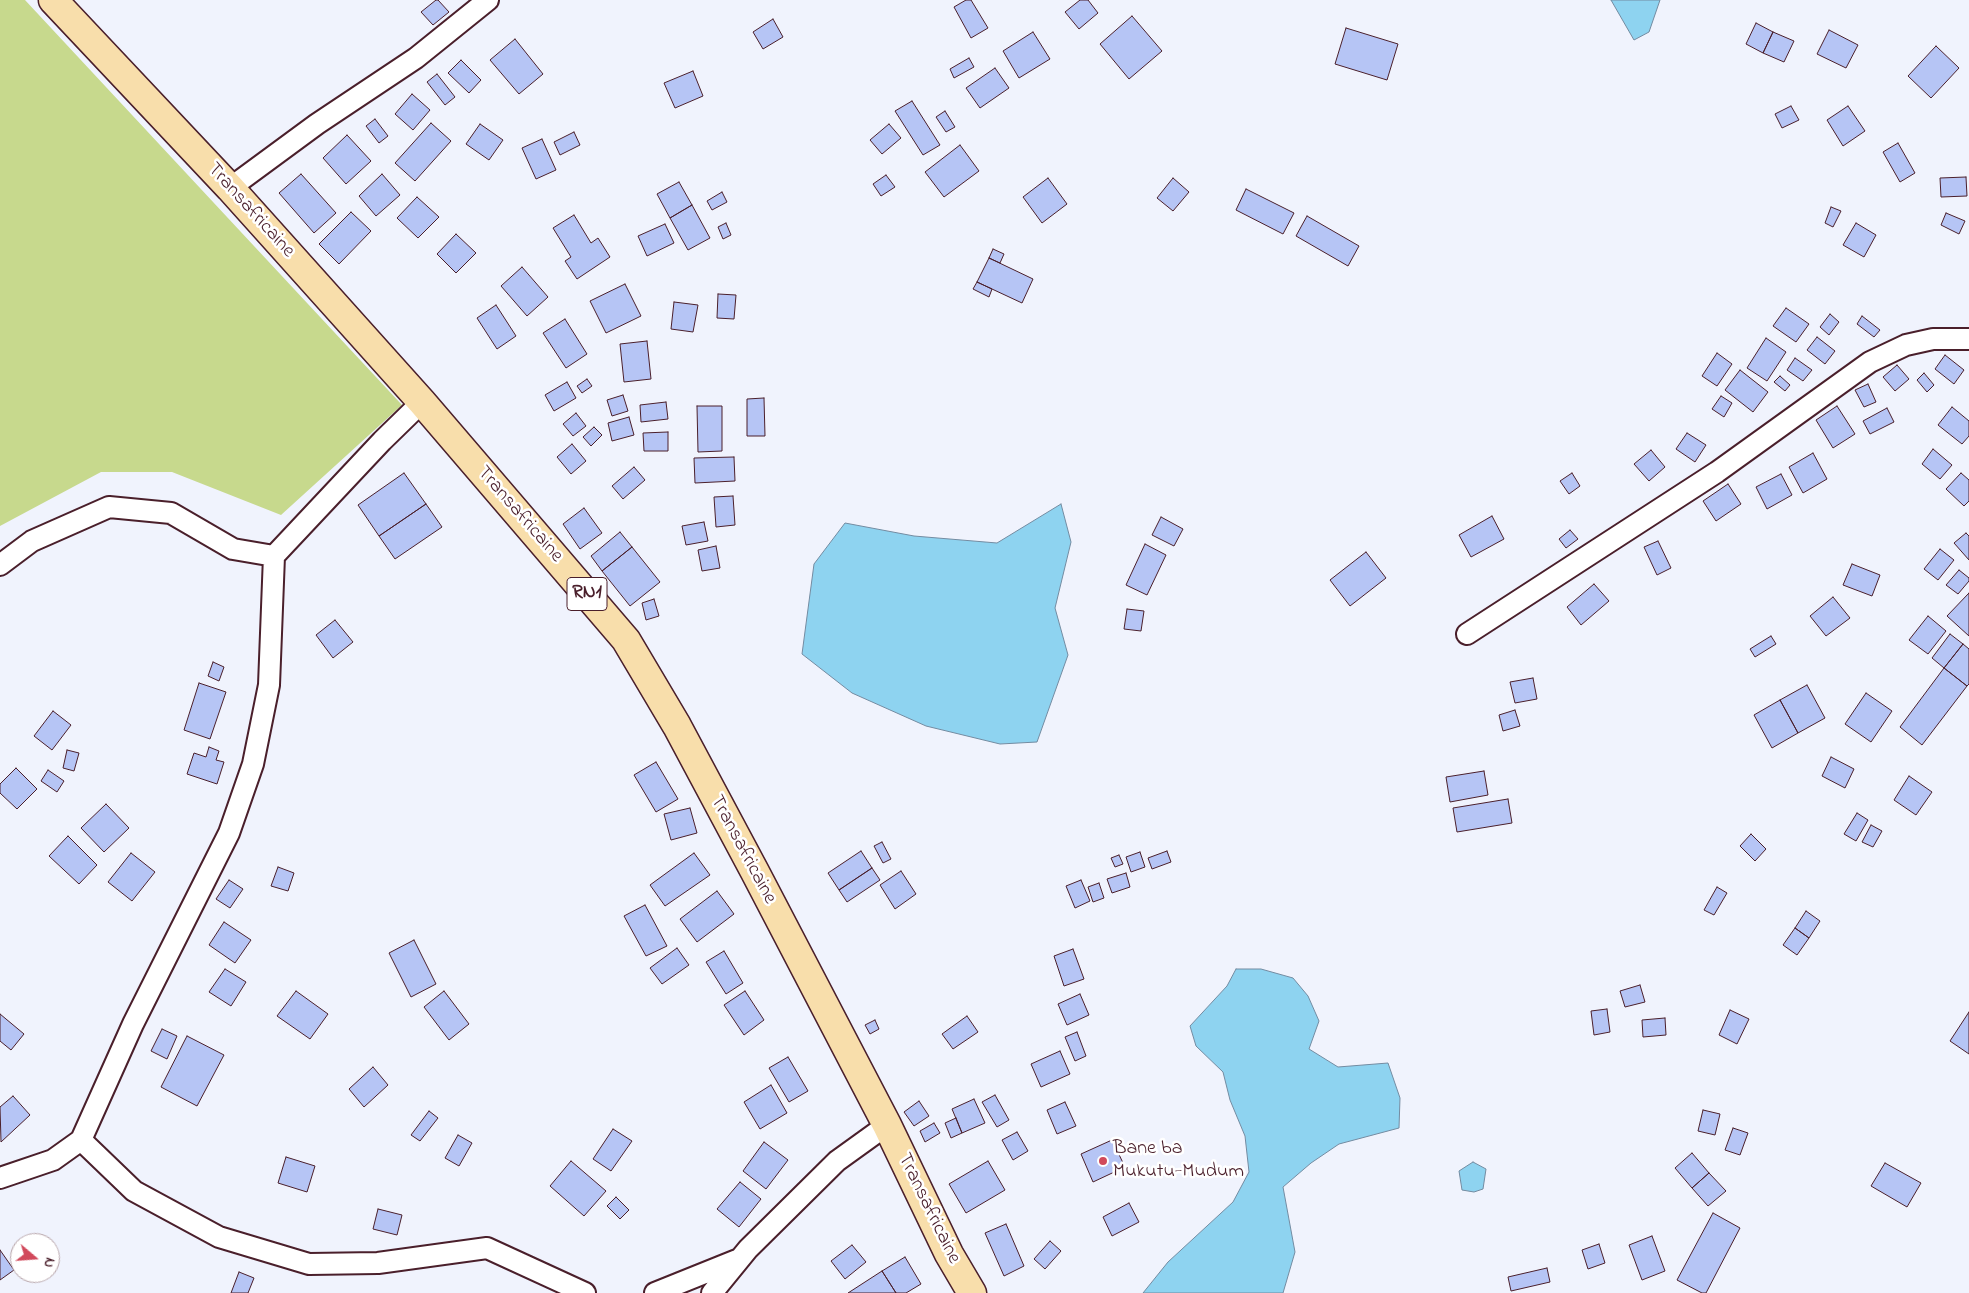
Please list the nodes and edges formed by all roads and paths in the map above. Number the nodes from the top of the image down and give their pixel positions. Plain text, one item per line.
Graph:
1 (52, 0) edge
2 (488, 0) edge
3 (230, 188) junction
4 (1969, 340) edge
5 (422, 402) junction
6 (274, 556) junction
7 (0, 565) edge
8 (1467, 634) dead end
9 (887, 1125) junction
10 (81, 1140) junction
11 (0, 1178) edge
12 (742, 1258) junction
13 (585, 1293) edge
14 (655, 1293) edge
15 (712, 1293) edge
16 (972, 1293) edge

1 - 3 highway, Transafricaine / RN1
2 - 3 street
3 - 5 highway, Transafricaine / RN1
4 - 8 street
5 - 6 street
5 - 9 highway, Transafricaine / RN1
6 - 7 street
6 - 10 street
9 - 12 street
9 - 16 highway, Transafricaine / RN1
10 - 11 street
10 - 13 street
12 - 14 street
12 - 15 street

